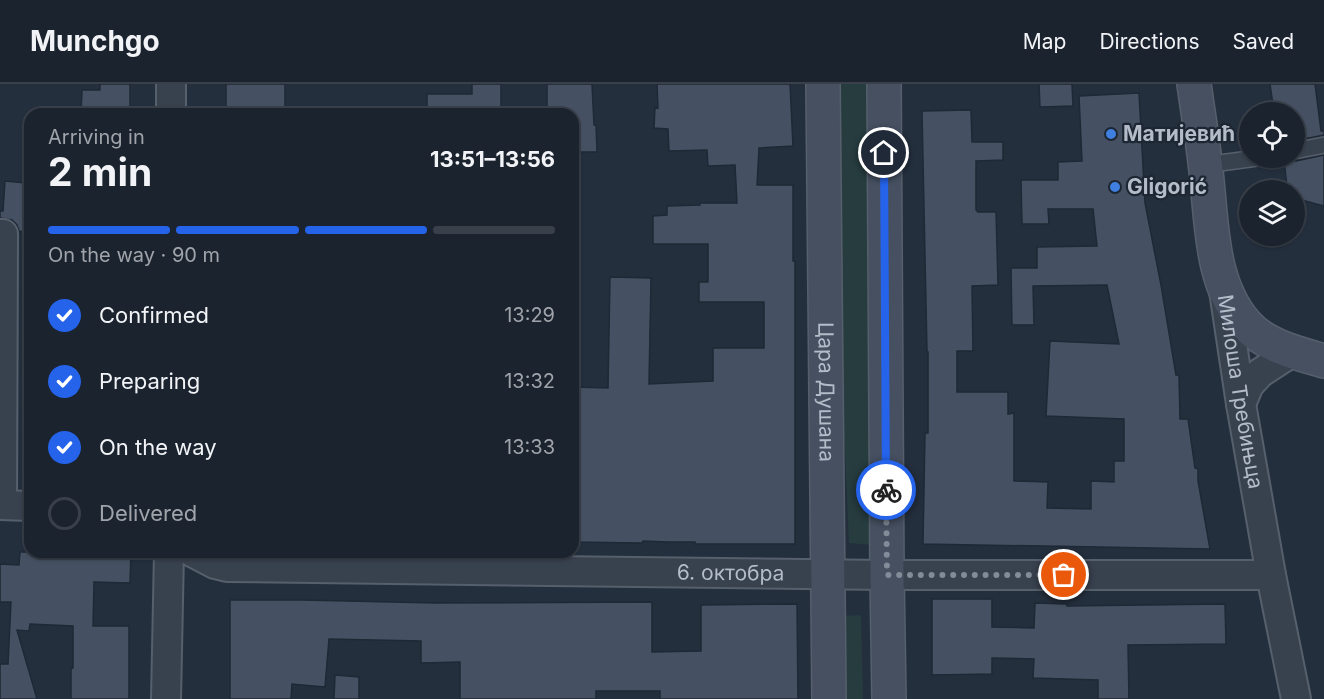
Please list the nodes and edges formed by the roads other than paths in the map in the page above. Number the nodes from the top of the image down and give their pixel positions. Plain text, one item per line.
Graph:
1 (171, 84) edge
2 (824, 84) edge
3 (884, 84) edge
4 (1194, 84) edge
5 (171, 108) edge
6 (1324, 145) edge
7 (1305, 149) edge
8 (1239, 160) edge
9 (1205, 165) junction
10 (0, 234) edge
11 (1223, 283) junction
12 (1292, 352) junction
13 (1324, 362) edge
14 (1240, 404) junction
15 (11, 505) edge
16 (169, 558) edge
17 (203, 558) edge
18 (827, 574) junction
19 (887, 575) junction
20 (1271, 575) junction
21 (166, 699) edge
22 (829, 699) edge
23 (889, 699) edge
24 (1296, 699) edge

1 - 5 street
2 - 18 street, Цара Душана
3 - 19 street
4 - 9 street, Милоша Требињца
6 - 7 lane
8 - 9 lane
9 - 11 street, Милоша Требињца
10 - 15 street
11 - 12 street
11 - 14 street, Милоша Требињца
12 - 13 street
12 - 14 street
14 - 20 street, Милоша Требињца
16 - 21 street
17 - 18 street, 6. октобра
18 - 19 street, 6. октобра
18 - 22 street, Цара Душана
19 - 20 street, 6. октобра
19 - 23 street
20 - 24 street, Милоша Требињца

